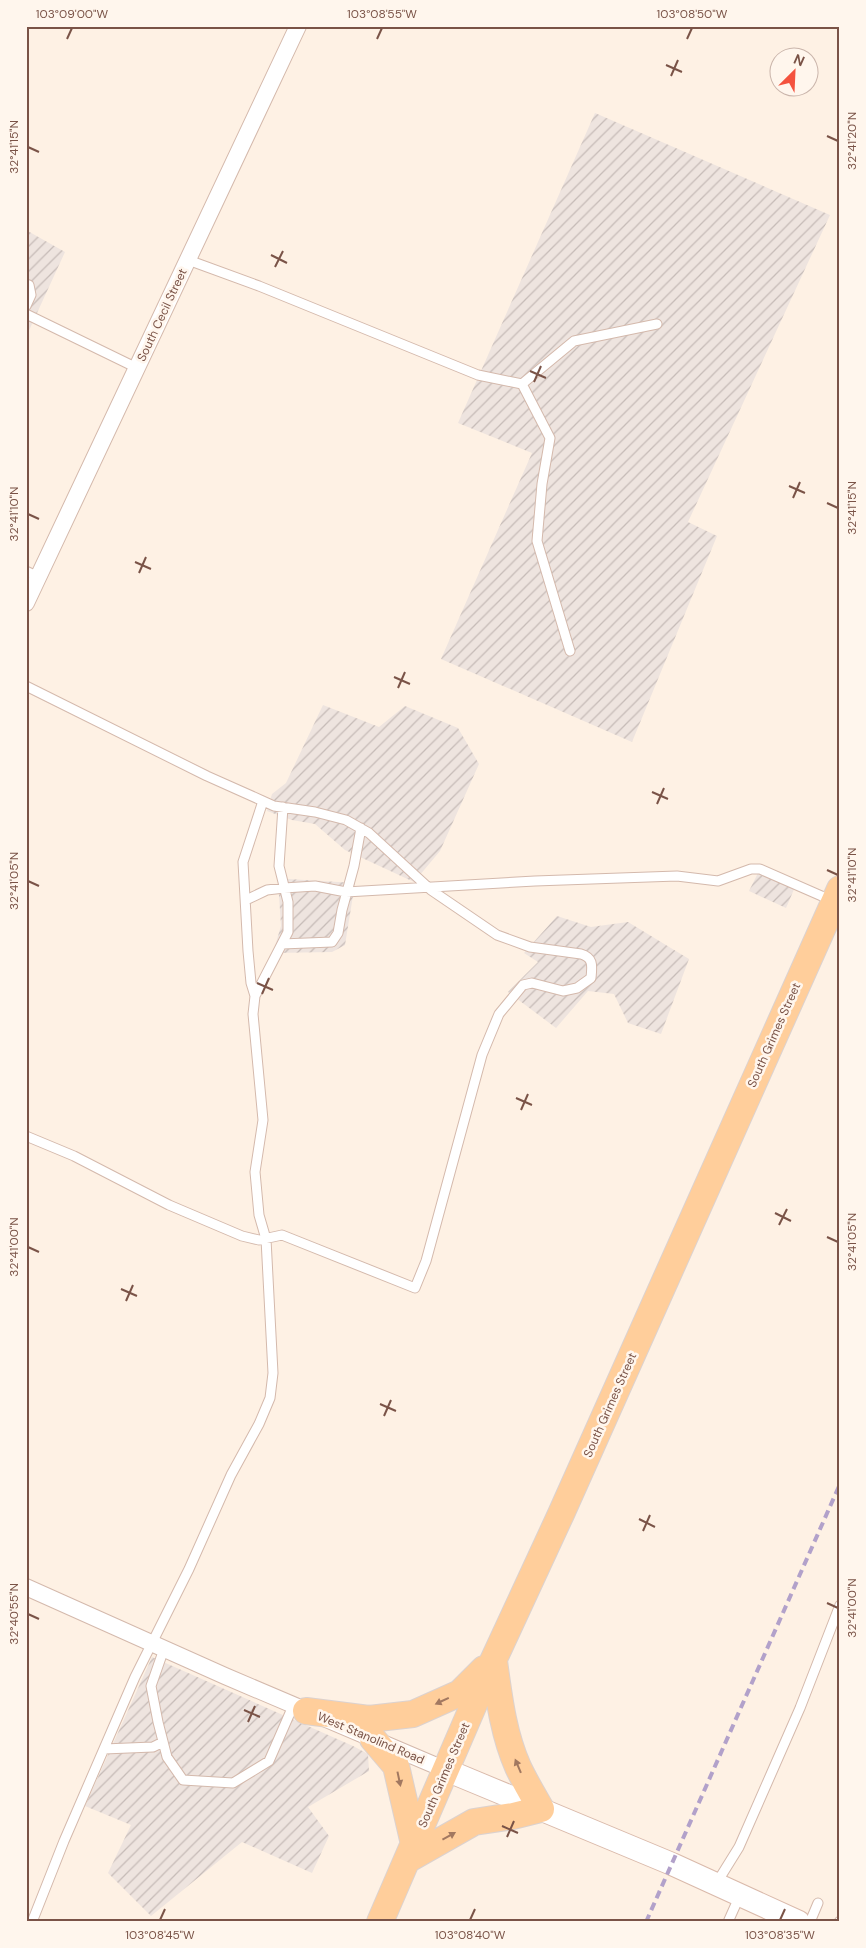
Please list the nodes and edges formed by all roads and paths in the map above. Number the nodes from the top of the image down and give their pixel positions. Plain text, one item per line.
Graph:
1 (298, 26) edge
2 (188, 260) junction
3 (26, 284) edge
4 (26, 306) edge
5 (26, 314) edge
6 (657, 324) dead end
7 (137, 368) junction
8 (522, 384) junction
9 (32, 574) edge
10 (26, 603) edge
11 (570, 651) dead end
12 (26, 686) edge
13 (264, 801) junction
14 (283, 807) junction
15 (361, 828) junction
16 (427, 886) junction
17 (284, 888) junction
18 (346, 892) junction
19 (837, 895) edge
20 (246, 900) junction
21 (282, 944) junction
22 (255, 996) junction
23 (26, 1136) edge
24 (266, 1239) junction
25 (26, 1587) edge
26 (840, 1604) edge
27 (157, 1646) junction
28 (494, 1660) junction
29 (299, 1708) junction
30 (373, 1739) junction
31 (163, 1742) junction
32 (104, 1749) junction
33 (446, 1770) junction
34 (541, 1809) junction
35 (411, 1852) junction
36 (716, 1884) junction
37 (740, 1895) junction
38 (818, 1903) dead end
39 (32, 1922) edge
40 (380, 1922) edge
41 (728, 1922) edge
42 (799, 1922) edge
43 (810, 1922) edge

1 - 2 street, South Cecil Street
2 - 7 street, South Cecil Street
2 - 8 lane
3 - 4 lane
5 - 7 lane
6 - 8 lane
7 - 9 street, South Cecil Street
8 - 11 lane
9 - 10 street, South Cecil Street
12 - 13 lane
13 - 14 lane
13 - 20 lane
14 - 15 lane
14 - 17 lane
15 - 16 lane
15 - 18 lane
16 - 18 lane
16 - 19 lane
16 - 24 lane
17 - 18 lane
17 - 20 lane
17 - 21 lane
18 - 21 lane
19 - 28 main road, South Grimes Street
20 - 22 lane
21 - 22 lane
22 - 24 lane
23 - 24 lane
24 - 27 lane
25 - 27 street, West Stanolind Road
26 - 36 lane
27 - 29 street, West Stanolind Road
27 - 31 lane
27 - 32 lane
28 -> 29 main road
28 - 33 main road, South Grimes Street
34 -> 28 main road
29 - 30 street, West Stanolind Road
29 - 31 lane
30 - 33 street, West Stanolind Road
30 -> 35 main road
31 - 32 lane
32 - 39 lane
33 - 34 main road, West Stanolind Road
33 - 35 main road, South Grimes Street
35 -> 34 main road
34 - 36 main road, West Stanolind Road
35 - 40 main road, South Grimes Street
36 - 37 main road, West Stanolind Road
37 - 41 lane
37 - 42 main road, West Stanolind Road
38 - 43 lane

